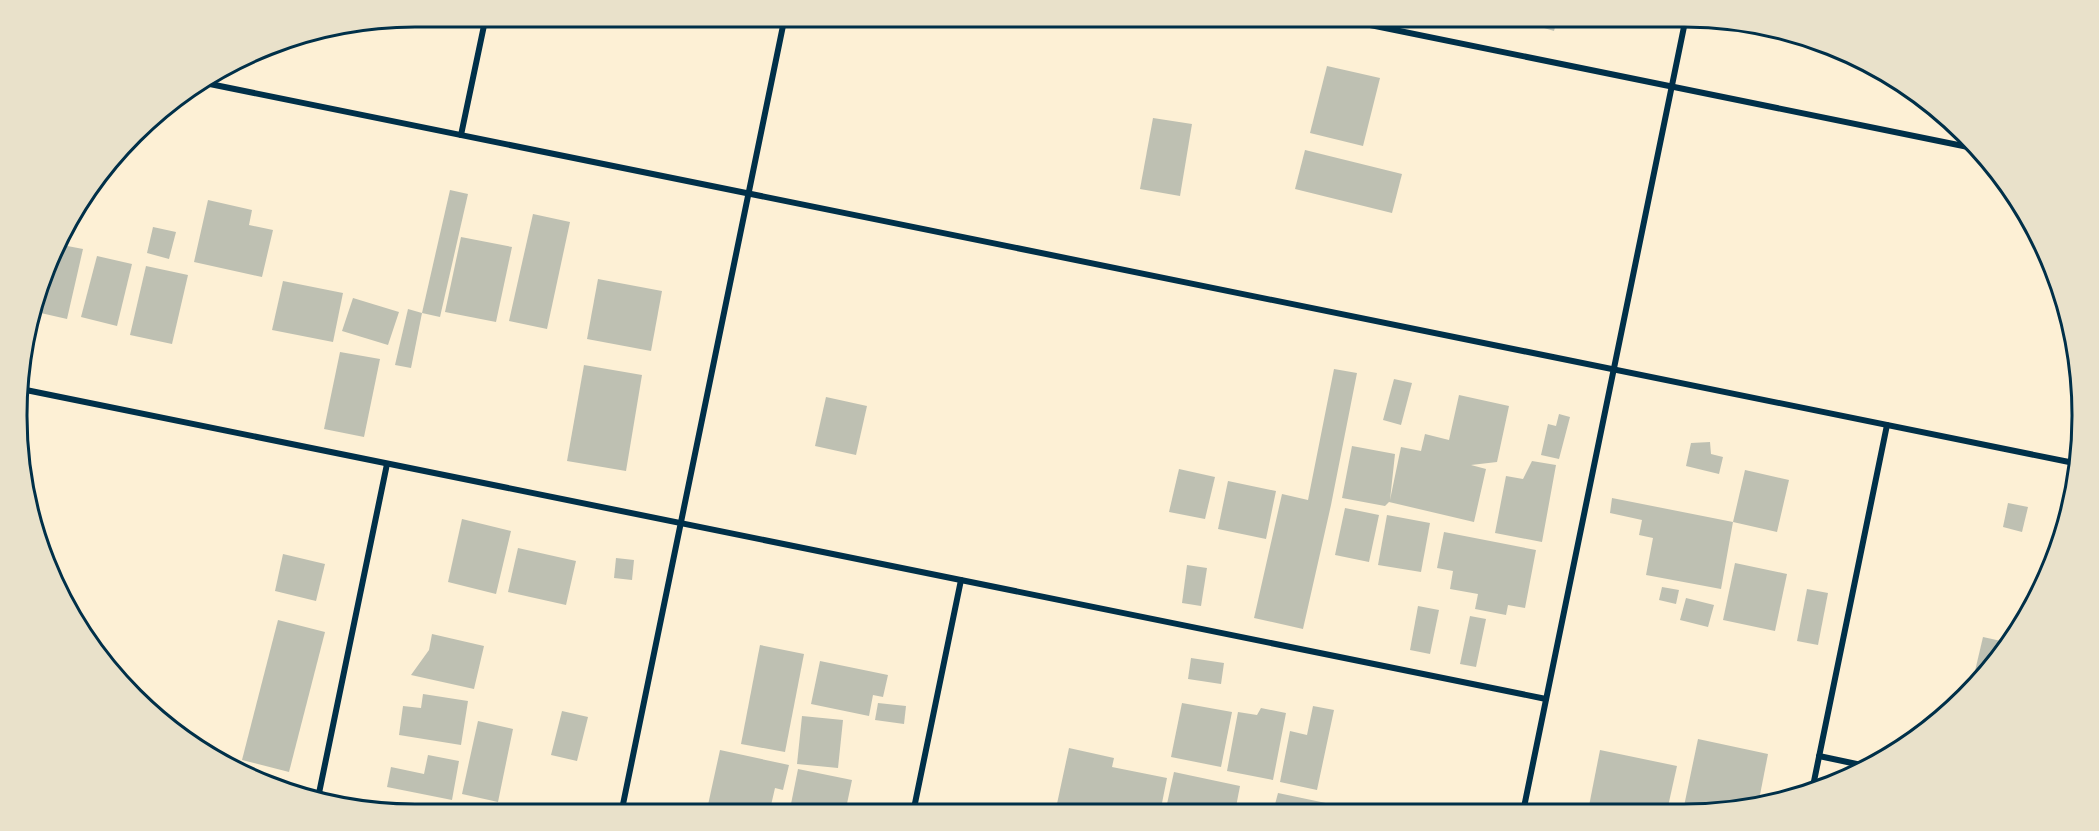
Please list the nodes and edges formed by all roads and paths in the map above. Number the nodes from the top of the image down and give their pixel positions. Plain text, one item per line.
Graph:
1 (484, 27) edge
2 (783, 27) edge
3 (1380, 27) edge
4 (1684, 27) edge
5 (212, 84) edge
6 (1672, 87) junction
7 (461, 135) junction
8 (1963, 146) edge
9 (749, 193) junction
10 (1614, 369) junction
11 (28, 390) edge
12 (1887, 425) junction
13 (2069, 462) edge
14 (387, 464) junction
15 (681, 523) junction
16 (961, 580) junction
17 (1546, 699) junction
18 (1819, 756) junction
19 (1855, 764) edge
20 (1814, 781) edge
21 (319, 792) edge
22 (623, 804) edge
23 (915, 804) edge
24 (1525, 804) edge

1 - 7 street
2 - 9 street
3 - 6 street
4 - 6 street
5 - 7 street
6 - 8 street
6 - 10 street
7 - 9 street
9 - 10 street
9 - 15 street
10 - 12 street
10 - 17 street
11 - 14 street
12 - 13 street
12 - 18 street
14 - 15 street
14 - 21 street
15 - 16 street
15 - 22 street
16 - 17 street
16 - 23 street
17 - 24 street
18 - 19 street
18 - 20 street

